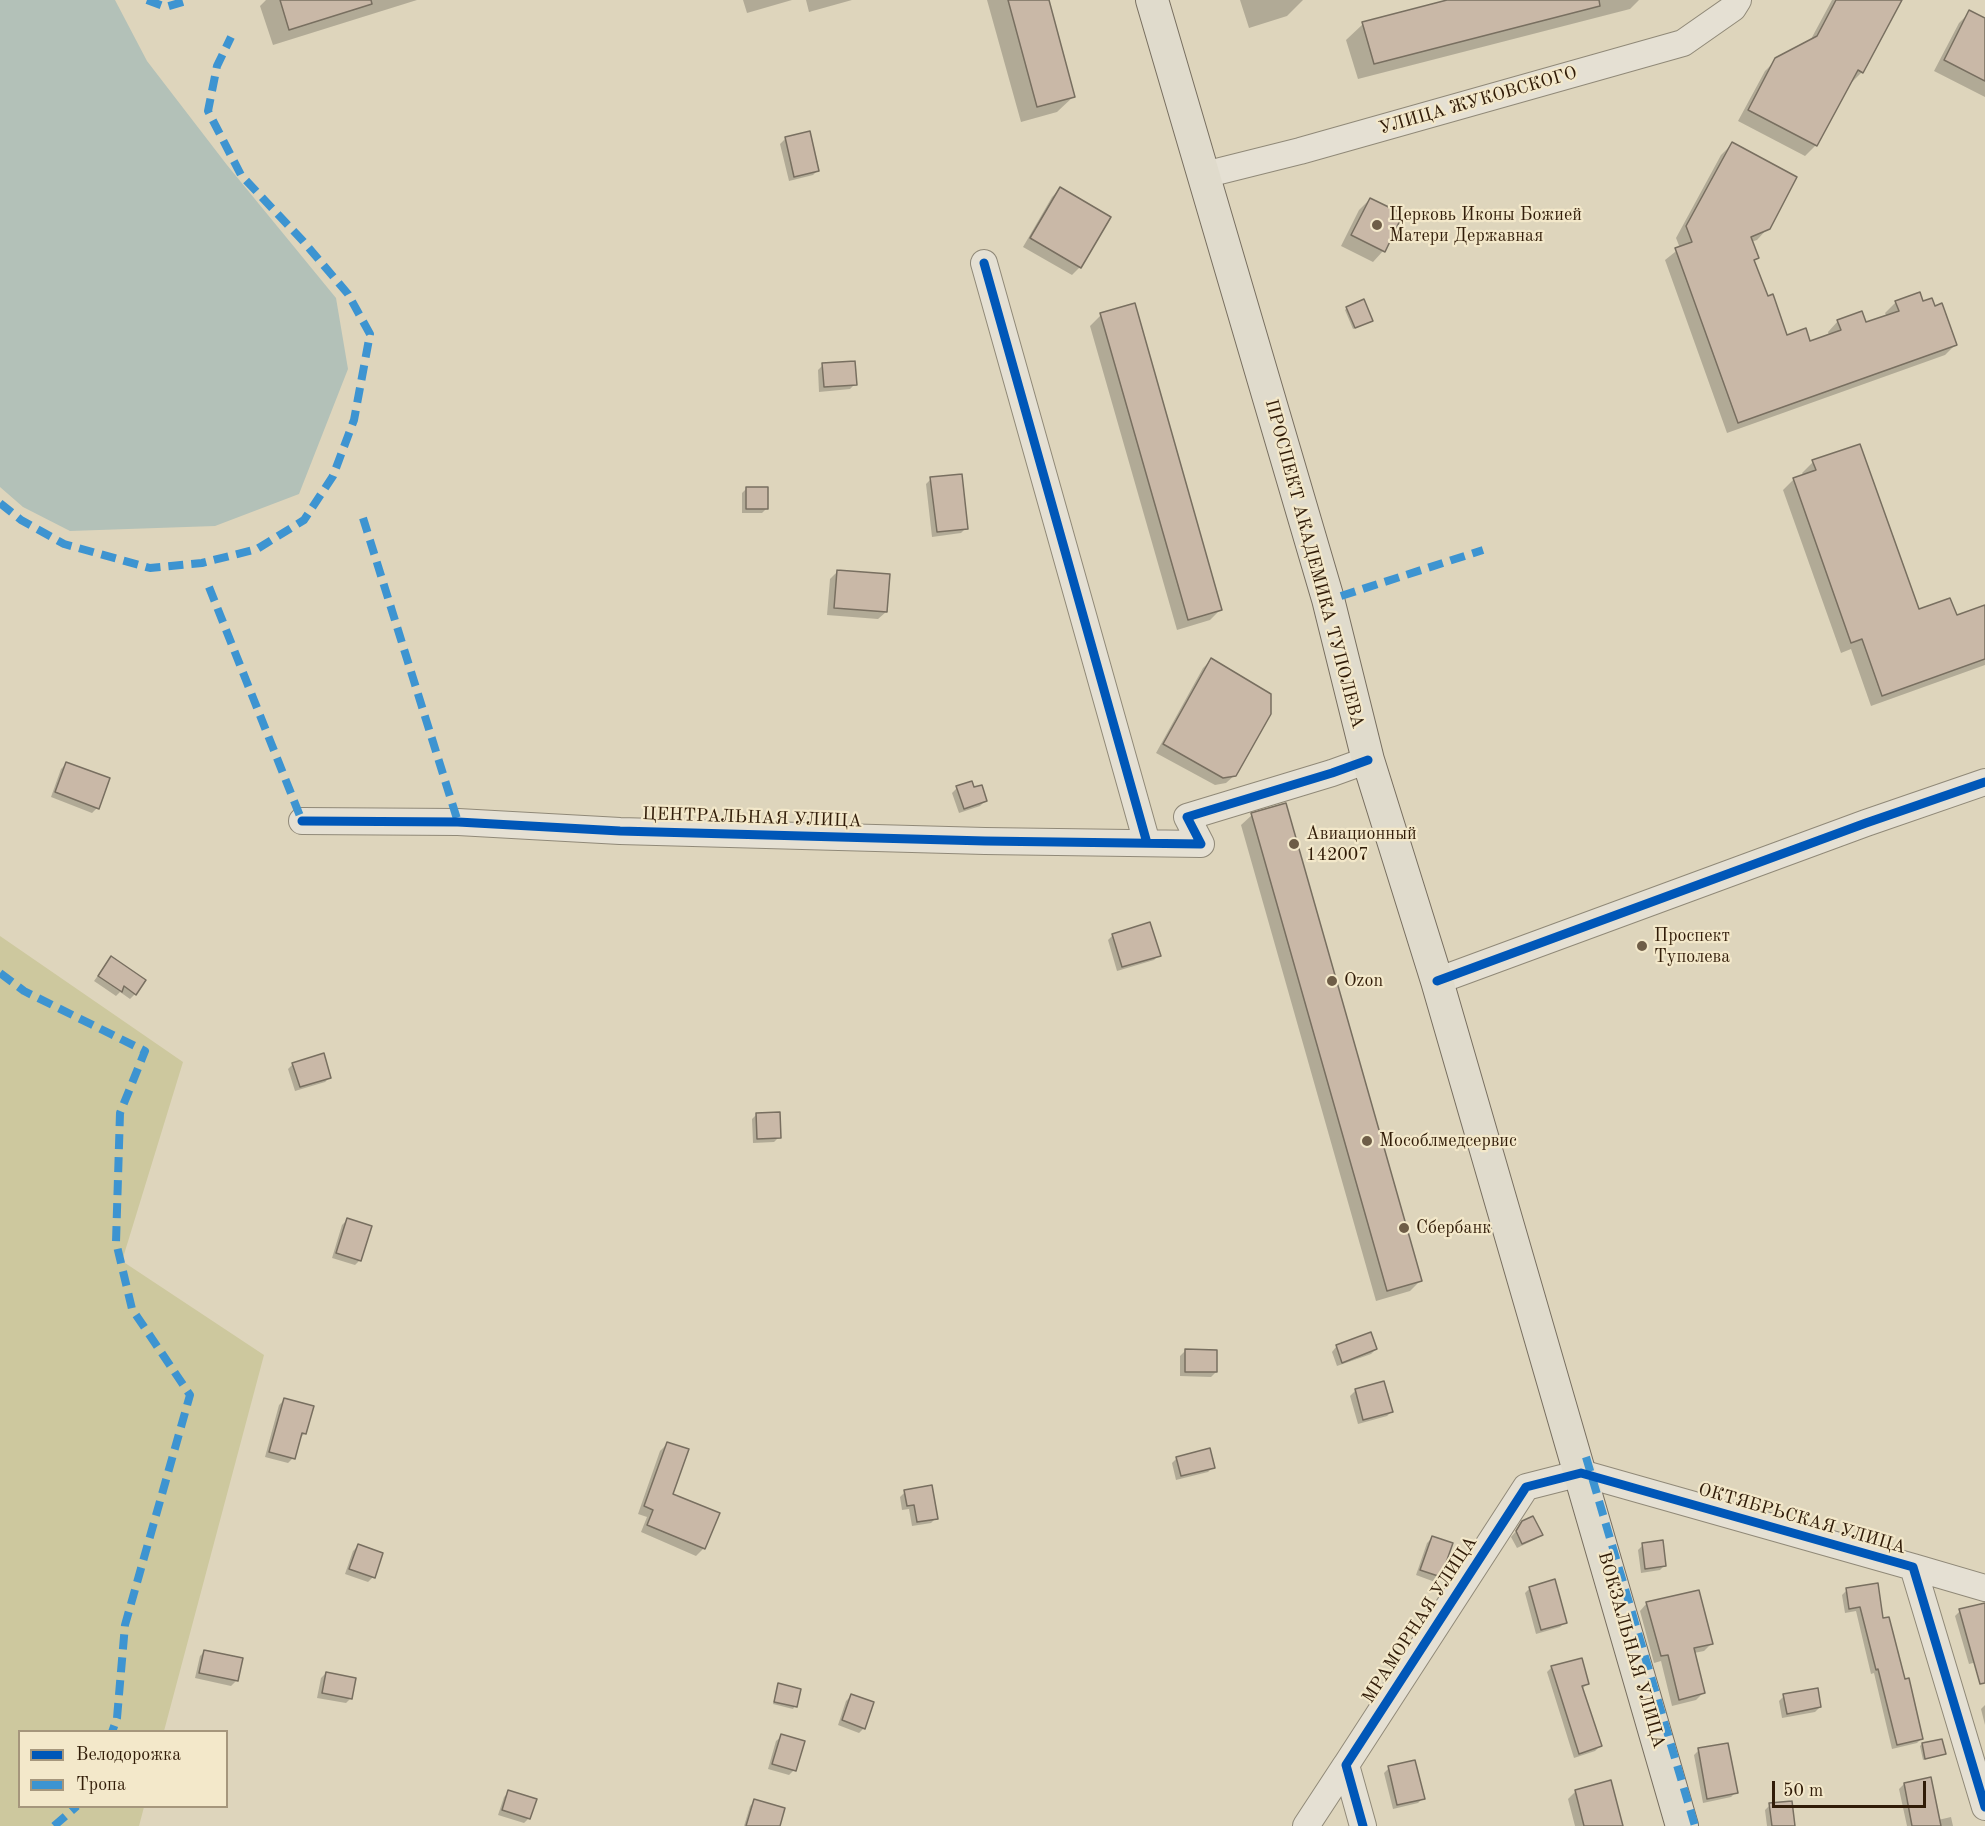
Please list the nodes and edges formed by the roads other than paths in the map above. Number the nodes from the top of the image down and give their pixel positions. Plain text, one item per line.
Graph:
1 (1152, 0) edge
2 (1738, 0) edge
3 (1204, 175) junction
4 (984, 263) dead end
5 (1368, 760) junction
6 (1985, 782) edge
7 (302, 821) dead end
8 (1147, 843) junction
9 (1437, 981) junction
10 (1581, 1473) junction
11 (1913, 1567) junction
12 (1985, 1588) edge
13 (1346, 1765) junction
14 (1985, 1807) edge
15 (1306, 1826) edge
16 (1364, 1826) edge
17 (1682, 1826) edge

1 - 3 main road, ПРОСПЕКТ АКАДЕМИКА ТУПОЛЕВА
2 - 3 street, УЛИЦА ЖУКОВСКОГО
3 - 5 main road, ПРОСПЕКТ АКАДЕМИКА ТУПОЛЕВА
4 - 8 street
5 - 8 street, ЦЕНТРАЛЬНАЯ УЛИЦА
5 - 9 main road, ПРОСПЕКТ АКАДЕМИКА ТУПОЛЕВА
6 - 9 street
7 - 8 street, ЦЕНТРАЛЬНАЯ УЛИЦА
9 - 10 main road, ПРОСПЕКТ АКАДЕМИКА ТУПОЛЕВА
10 - 11 street, ОКТЯБРЬСКАЯ УЛИЦА
10 - 13 street, МРАМОРНАЯ УЛИЦА
10 - 17 main road, ВОКЗАЛЬНАЯ УЛИЦА
11 - 12 street
11 - 14 street, ОКТЯБРЬСКАЯ УЛИЦА
13 - 15 street, МРАМОРНАЯ УЛИЦА
13 - 16 street

